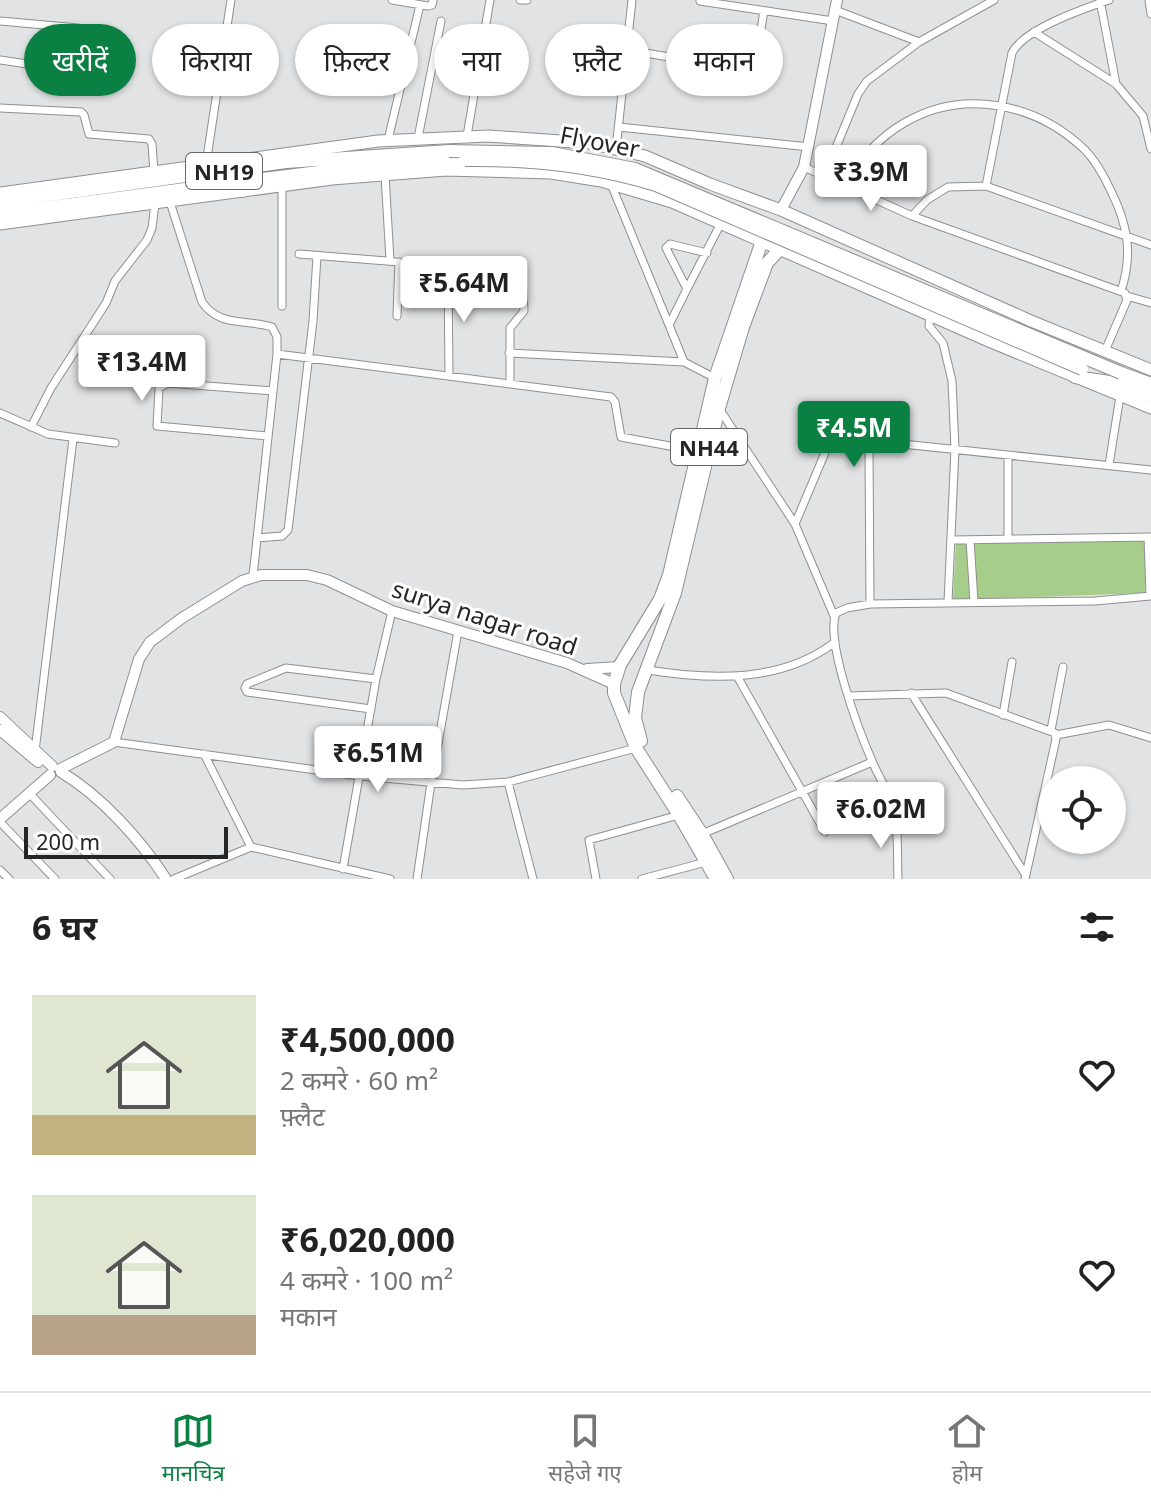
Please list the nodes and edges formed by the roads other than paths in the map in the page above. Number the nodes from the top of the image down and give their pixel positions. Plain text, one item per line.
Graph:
1 (231, 0) edge
2 (392, 0) edge
3 (433, 0) edge
4 (490, 0) edge
5 (520, 0) edge
6 (527, 0) edge
7 (632, 0) edge
8 (994, 0) edge
9 (1149, 0) edge
10 (700, 1) edge
11 (1103, 1) edge
12 (420, 5) junction
13 (835, 10) edge
14 (764, 11) junction
15 (1151, 14) edge
16 (0, 21) edge
17 (441, 21) dead end
18 (630, 24) edge
19 (1034, 32) junction
20 (919, 42) junction
21 (650, 54) edge
22 (0, 60) edge
23 (1116, 84) junction
24 (622, 96) edge
25 (1003, 104) junction
26 (0, 108) edge
27 (619, 127) junction
28 (467, 136) junction
29 (418, 138) junction
30 (388, 140) junction
31 (809, 147) junction
32 (616, 149) junction
33 (1151, 149) edge
34 (206, 164) junction
35 (804, 167) junction
36 (154, 172) junction
37 (825, 174) junction
38 (385, 175) junction
39 (844, 183) junction
40 (611, 184) junction
41 (207, 186) junction
42 (282, 186) junction
43 (986, 186) junction
44 (243, 191) junction
45 (0, 193) edge
46 (750, 199) junction
47 (0, 202) edge
48 (170, 202) junction
49 (155, 204) junction
50 (781, 210) junction
51 (0, 214) edge
52 (912, 216) junction
53 (721, 223) junction
54 (0, 224) edge
55 (816, 227) junction
56 (734, 229) junction
57 (1128, 237) junction
58 (762, 241) junction
59 (1151, 245) edge
60 (780, 249) junction
61 (707, 253) junction
62 (299, 254) dead end
63 (317, 256) junction
64 (803, 258) junction
65 (390, 260) junction
66 (480, 270) dead end
67 (448, 272) dead end
68 (687, 289) junction
69 (1124, 293) junction
70 (1151, 303) edge
71 (282, 306) dead end
72 (930, 314) junction
73 (397, 316) dead end
74 (944, 321) junction
75 (669, 325) junction
76 (941, 338) junction
77 (1105, 351) junction
78 (509, 353) junction
79 (277, 354) junction
80 (308, 358) junction
81 (684, 362) junction
82 (1151, 370) edge
83 (1079, 373) junction
84 (449, 376) junction
85 (715, 378) junction
86 (510, 383) junction
87 (1120, 384) junction
88 (1151, 384) edge
89 (273, 391) junction
90 (1151, 396) edge
91 (719, 408) junction
92 (1151, 408) edge
93 (0, 413) edge
94 (31, 427) junction
95 (835, 429) dead end
96 (267, 436) junction
97 (73, 439) junction
98 (115, 443) dead end
99 (955, 449) junction
100 (697, 451) junction
101 (1008, 455) junction
102 (1109, 465) junction
103 (1151, 470) edge
104 (795, 524) junction
105 (1150, 537) edge
106 (257, 538) junction
107 (1008, 539) junction
108 (952, 540) junction
109 (970, 540) junction
110 (253, 576) junction
111 (1150, 596) edge
112 (948, 602) junction
113 (974, 602) junction
114 (870, 604) junction
115 (392, 611) junction
116 (834, 616) junction
117 (458, 631) junction
118 (835, 642) junction
119 (635, 643) junction
120 (655, 652) junction
121 (1012, 662) dead end
122 (619, 667) junction
123 (1063, 667) dead end
124 (585, 669) junction
125 (648, 670) junction
126 (737, 676) junction
127 (376, 679) junction
128 (614, 688) junction
129 (638, 692) junction
130 (911, 693) junction
131 (848, 696) junction
132 (371, 709) junction
133 (1003, 715) junction
134 (0, 717) edge
135 (0, 730) edge
136 (1054, 733) junction
137 (1151, 738) edge
138 (114, 742) junction
139 (636, 748) junction
140 (35, 751) junction
141 (204, 754) junction
142 (872, 762) junction
143 (54, 772) junction
144 (360, 776) junction
145 (508, 782) junction
146 (431, 783) junction
147 (803, 790) junction
148 (30, 794) junction
149 (0, 811) edge
150 (679, 815) junction
151 (0, 821) edge
152 (825, 832) dead end
153 (702, 834) junction
154 (251, 847) junction
155 (706, 862) junction
156 (343, 869) junction
157 (0, 870) edge
158 (1025, 877) edge
159 (9, 879) edge
160 (55, 879) edge
161 (110, 879) edge
162 (166, 879) edge
163 (174, 879) edge
164 (390, 879) edge
165 (417, 879) edge
166 (533, 879) edge
167 (596, 879) edge
168 (642, 879) edge
169 (716, 879) edge
170 (727, 879) edge
171 (898, 879) edge

1 - 34 street
2 - 12 street
3 - 12 street
4 - 28 street
5 - 6 street
7 - 18 street
8 - 20 street
9 - 15 street
10 - 14 street
11 - 19 street
11 - 23 street
12 - 30 street
13 - 14 street
13 - 20 street
13 - 31 street
14 - 21 street
16 - 22 street
17 - 29 street
19 - 23 street
19 - 25 street
20 - 37 street
23 - 33 street
24 - 27 street
25 - 39 street
25 - 43 street
25 - 57 street
26 - 36 street
27 - 31 street
27 - 32 street
28 - 29 main road
28 - 32 main road
29 - 30 main road
30 - 34 main road
31 - 35 street
32 - 46 main road
34 - 36 main road
35 - 37 street
35 - 50 street
36 - 45 main road
37 - 39 street
38 - 40 main road
38 - 42 main road
38 - 65 street
39 - 52 street
40 - 53 main road
40 - 75 street
41 - 44 highway
41 - 51 highway, NH19
41 - 83 highway, Flyover / NH19, bridge
42 - 44 main road
42 - 71 street
43 - 52 street
43 - 57 street
44 - 48 main road
46 - 50 main road
46 - 56 main road
47 - 87 highway, Flyover / NH19, bridge
48 - 49 main road
48 - 79 street
49 - 54 main road
49 - 94 street
50 - 55 main road
52 - 69 street
53 - 56 main road
53 - 61 street
55 - 64 main road
55 - 77 main road
56 - 58 main road
57 - 59 street
57 - 69 street
58 - 60 main road
58 - 85 highway, NH44
60 - 64 main road
60 - 91 highway, NH44
61 - 68 street
61 - 68 street
62 - 63 street
63 - 65 street
63 - 80 street
64 - 72 main road
65 - 73 street
66 - 78 street
67 - 84 street
68 - 75 street
69 - 70 street
69 - 77 street
72 - 74 main road
72 - 76 street
74 - 76 street
74 - 83 main road
75 - 81 street
76 - 99 street
77 - 82 main road
78 - 81 street
78 - 86 street
79 - 80 street
79 - 89 street
80 - 84 street
80 - 106 street
81 - 85 street
83 - 87 highway, Flyover / NH19
84 - 86 street
85 - 100 highway, NH44
86 - 100 street
87 - 88 highway, Flyover / NH19
87 - 90 highway, NH19
87 - 92 main road
87 - 102 street
89 - 96 street
89 - 96 street
91 - 104 street
91 - 120 highway, NH44
93 - 94 street
94 - 97 street
95 - 104 street
96 - 106 street
97 - 98 street
97 - 140 street
99 - 101 street
99 - 108 street
99 - 114 street
100 - 119 highway, NH44
101 - 102 street
101 - 107 street
102 - 103 street
104 - 116 street
105 - 107 street
105 - 111 street
106 - 110 street
107 - 109 street
108 - 109 street
108 - 112 street
109 - 113 street
110 - 115 street, surya nagar road
110 - 138 street, surya nagar road
111 - 113 street
112 - 113 street
112 - 114 street
114 - 116 street
115 - 117 street, surya nagar road
115 - 127 street
116 - 118 street
117 - 124 street, surya nagar road
117 - 146 street
118 - 126 street
118 - 131 street
119 - 120 highway
119 - 122 highway, NH44
120 - 125 highway, NH44
121 - 133 street
122 - 124 street
122 - 128 highway, NH44
123 - 136 street
124 - 128 street, surya nagar road
125 - 126 street
125 - 129 highway, NH44
126 - 147 street
127 - 132 street
127 - 132 street
128 - 129 highway
128 - 139 highway
129 - 153 highway, NH44
130 - 131 street
130 - 133 street
130 - 158 street
131 - 142 street
132 - 144 street
133 - 136 street
134 - 140 street
135 - 143 street
136 - 137 street
136 - 158 street
138 - 141 street
138 - 143 street
139 - 145 street
139 - 150 highway
140 - 143 street
141 - 144 street
141 - 154 street
142 - 147 street
142 - 171 street
143 - 148 street
143 - 149 street
143 - 162 street
144 - 146 street
144 - 156 street
145 - 146 street
145 - 166 street
146 - 165 street
147 - 152 street
147 - 153 street
148 - 151 street
148 - 161 street
150 - 155 highway
150 - 167 street
151 - 160 street
153 - 170 highway, NH44
154 - 156 street
154 - 163 street
155 - 168 street
155 - 169 highway
156 - 164 street
157 - 159 street

